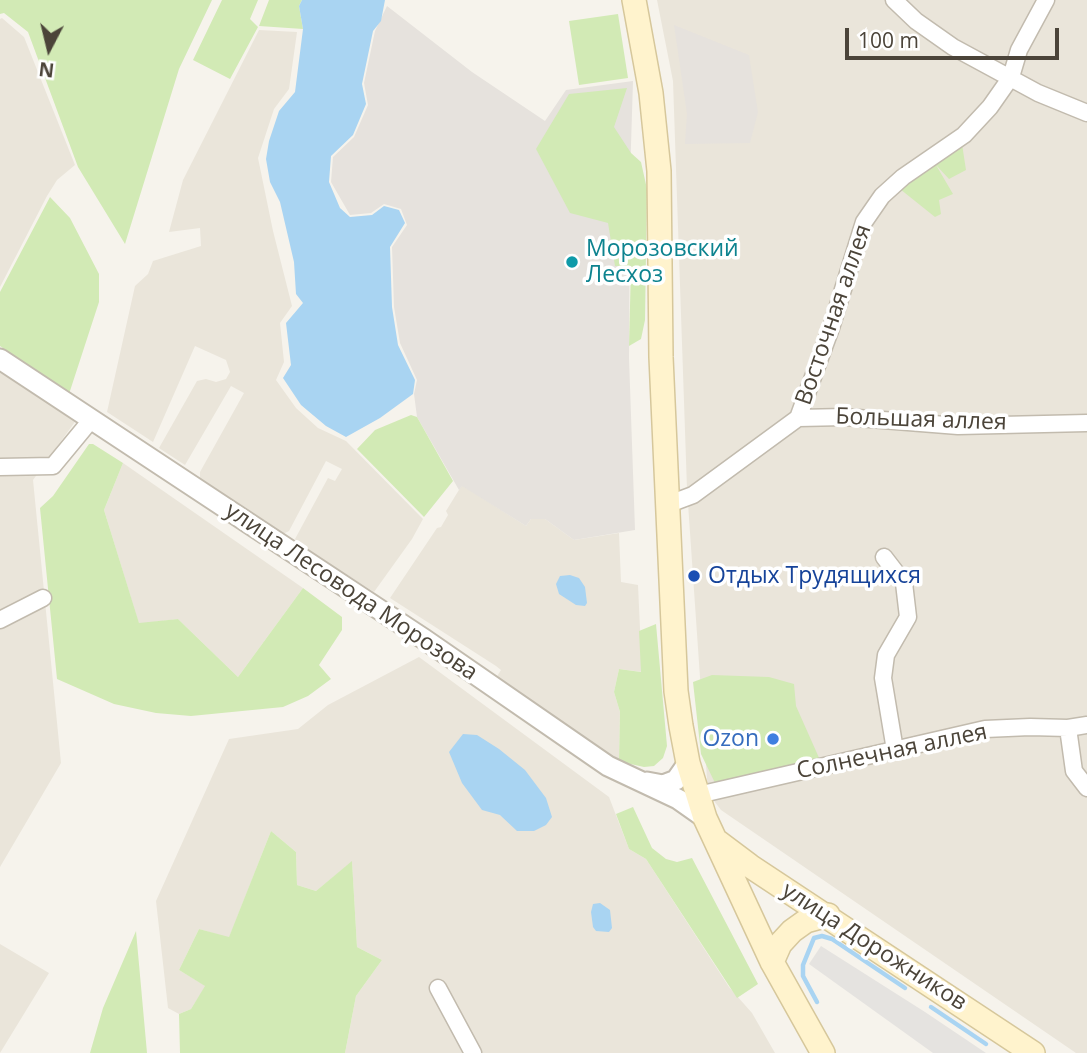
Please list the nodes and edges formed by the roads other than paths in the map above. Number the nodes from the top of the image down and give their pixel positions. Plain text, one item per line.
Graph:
1 (634, 0) edge
2 (894, 0) edge
3 (1046, 0) edge
4 (1011, 77) junction
5 (1087, 113) edge
6 (0, 359) edge
7 (798, 418) junction
8 (91, 420) junction
9 (1087, 423) edge
10 (0, 467) edge
11 (669, 504) junction
12 (884, 557) dead end
13 (43, 598) dead end
14 (0, 620) edge
15 (1087, 725) edge
16 (1068, 728) junction
17 (895, 750) junction
18 (688, 763) junction
19 (643, 781) junction
20 (1087, 789) edge
21 (698, 795) junction
22 (705, 818) junction
23 (716, 840) junction
24 (828, 915) junction
25 (772, 962) junction
26 (438, 988) dead end
27 (472, 1053) edge
28 (823, 1053) edge
29 (1033, 1053) edge

1 - 11 main road
2 - 4 street
3 - 4 street, Восточная аллея
4 - 5 street
4 - 7 street, Восточная аллея
6 - 8 street, улица Лесовода Морозова
7 - 9 street, Большая аллея
7 - 11 street, Восточная аллея
8 - 10 street
8 - 19 street, улица Лесовода Морозова
11 - 18 main road
12 - 17 street
13 - 14 street
15 - 16 street, Солнечная аллея
16 - 17 street, Солнечная аллея
16 - 20 street
17 - 21 street, Солнечная аллея
18 - 19 street
18 - 21 main road
19 - 22 street, улица Лесовода Морозова
21 - 22 main road
22 - 23 main road
23 - 24 main road, улица Дорожников
23 - 25 main road
24 - 25 main road
24 - 29 main road, улица Дорожников
25 - 28 main road
26 - 27 street

